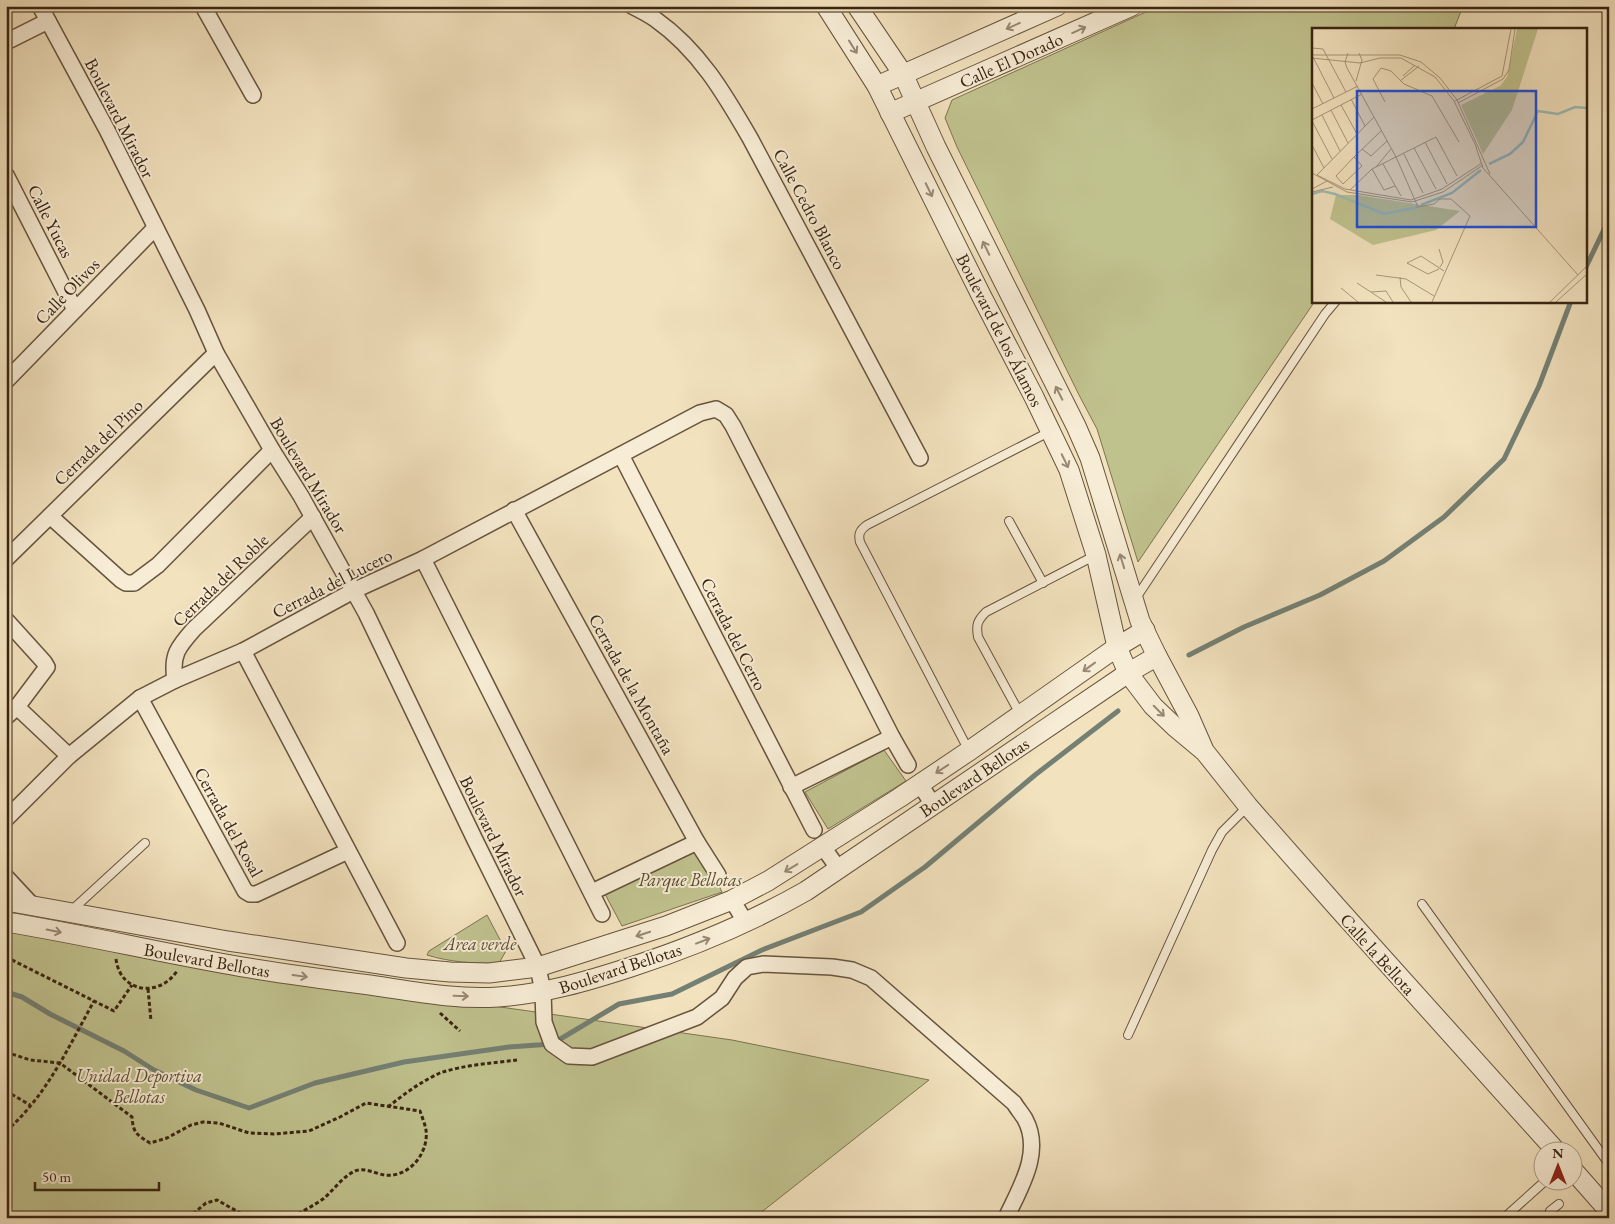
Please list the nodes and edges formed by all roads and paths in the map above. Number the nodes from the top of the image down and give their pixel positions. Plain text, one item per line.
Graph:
1 (40, 6) edge
2 (203, 6) edge
3 (632, 6) edge
4 (826, 6) edge
5 (858, 6) edge
6 (1057, 6) edge
7 (1132, 6) edge
8 (48, 21) junction
9 (6, 42) edge
10 (903, 74) junction
11 (877, 86) junction
12 (253, 96) dead end
13 (916, 102) junction
14 (890, 113) junction
15 (6, 175) edge
16 (155, 228) junction
17 (1335, 302) edge
18 (75, 310) junction
19 (216, 353) junction
20 (6, 381) edge
21 (1051, 431) junction
22 (272, 450) junction
23 (621, 455) junction
24 (920, 458) dead end
25 (514, 510) junction
26 (50, 516) junction
27 (313, 517) junction
28 (1009, 521) dead end
29 (1096, 554) junction
30 (6, 558) edge
31 (423, 559) junction
32 (1043, 582) junction
33 (354, 590) junction
34 (1134, 600) junction
35 (6, 620) edge
36 (1144, 630) junction
37 (1117, 646) junction
38 (243, 651) junction
39 (1156, 656) junction
40 (1128, 673) junction
41 (175, 680) junction
42 (140, 698) junction
43 (17, 707) junction
44 (1021, 715) junction
45 (6, 717) edge
46 (892, 737) junction
47 (969, 751) junction
48 (1205, 752) junction
49 (68, 756) junction
50 (908, 765) dead end
51 (920, 784) junction
52 (791, 787) junction
53 (933, 804) junction
54 (1248, 806) junction
55 (6, 820) edge
56 (814, 830) dead end
57 (697, 842) junction
58 (145, 843) dead end
59 (823, 847) junction
60 (348, 852) junction
61 (838, 868) junction
62 (718, 875) dead end
63 (6, 878) edge
64 (592, 892) junction
65 (732, 900) junction
66 (6, 901) edge
67 (1422, 904) dead end
68 (33, 906) junction
69 (69, 913) junction
70 (602, 914) dead end
71 (6, 922) edge
72 (746, 923) junction
73 (231, 942) junction
74 (397, 943) dead end
75 (119, 944) junction
76 (181, 956) junction
77 (6, 957) edge
78 (228, 964) junction
79 (538, 967) junction
80 (406, 968) junction
81 (132, 985) junction
82 (148, 989) junction
83 (416, 991) junction
84 (543, 992) junction
85 (94, 1002) junction
86 (151, 1021) dead end
87 (1128, 1035) dead end
88 (6, 1052) edge
89 (517, 1060) dead end
90 (60, 1063) junction
91 (6, 1091) edge
92 (30, 1105) junction
93 (388, 1107) junction
94 (6, 1130) edge
95 (1549, 1142) edge
96 (1609, 1164) edge
97 (1582, 1181) edge
98 (1533, 1192) edge
99 (1559, 1204) dead end
100 (1607, 1212) edge
101 (188, 1218) edge
102 (248, 1218) edge
103 (289, 1218) edge
104 (1006, 1218) edge
105 (1504, 1218) edge
106 (1548, 1218) edge

1 - 8 street, Boulevard Mirador
2 - 12 street
3 - 24 street, Calle Cedro Blanco
4 -> 11 street, Boulevard de los Álamos
5 - 10 street, Boulevard de los Álamos
6 -> 10 street, Calle El Dorado
13 -> 7 street, Calle El Dorado
8 - 9 street
8 - 16 street, Boulevard Mirador
10 - 11 street, Calle El Dorado
10 - 13 street, Boulevard de los Álamos
11 - 14 street, Boulevard de los Álamos
13 - 14 street, Calle El Dorado
34 -> 13 street, Boulevard de los Álamos
14 -> 21 street, Boulevard de los Álamos
15 - 18 street, Calle Yucas
16 - 18 street, Calle Olivos
16 - 19 street, Boulevard Mirador
17 - 34 lane
18 - 20 street, Calle Olivos
19 - 22 street, Boulevard Mirador
19 - 26 street, Cerrada del Pino
21 -> 29 street, Boulevard de los Álamos
21 - 47 lane
22 - 26 street
22 - 27 street, Boulevard Mirador
23 - 25 street, Cerrada del Lucero
23 - 46 street, Cerrada del Lucero
23 - 52 street, Cerrada del Cerro
25 - 31 street, Cerrada del Lucero
25 - 57 street, Cerrada de la Montaña
26 - 30 street, Cerrada del Pino
27 - 33 street, Boulevard Mirador
27 - 41 street, Cerrada del Roble
28 - 32 lane
29 - 32 lane
29 - 37 street, Boulevard de los Álamos
31 - 33 street, Cerrada del Lucero
31 - 64 street
32 - 44 lane
33 - 38 street, Cerrada del Lucero
33 - 79 street, Boulevard Mirador
34 - 36 street, Boulevard de los Álamos
35 - 43 street
36 - 37 street, Boulevard Bellotas
36 - 39 street, Boulevard de los Álamos
37 - 40 street, Boulevard de los Álamos
37 -> 44 street, Boulevard Bellotas
38 - 41 street, Cerrada del Lucero
38 - 60 street
39 - 40 street, Boulevard Bellotas
39 - 48 street, Calle la Bellota
40 -> 48 street, Calle la Bellota
40 - 53 street, Boulevard Bellotas
41 - 42 street, Cerrada del Lucero
42 - 49 street, Cerrada del Lucero
42 - 60 street, Cerrada del Rosal
43 - 45 street
43 - 49 street
44 - 47 street, Boulevard Bellotas
46 - 50 street
46 - 52 street
47 -> 51 street, Boulevard Bellotas
48 - 54 street, Calle la Bellota
49 - 55 street, Cerrada del Lucero
51 - 53 street
51 - 59 street, Boulevard Bellotas
52 - 56 street, Cerrada del Cerro
53 - 61 street, Boulevard Bellotas
54 - 87 lane
54 - 95 street, Calle la Bellota
57 - 62 street, Cerrada de la Montaña
57 - 64 street
58 - 69 lane
59 - 61 street
59 -> 65 street, Boulevard Bellotas
60 - 74 street
61 - 72 street, Boulevard Bellotas
63 - 68 street
64 - 70 street
65 - 72 street
65 -> 79 street, Boulevard Bellotas
66 - 68 street, Boulevard Bellotas
67 - 96 lane
68 - 69 street, Boulevard Bellotas
69 - 73 street, Boulevard Bellotas
71 -> 75 street, Boulevard Bellotas
84 -> 72 street, Boulevard Bellotas
73 - 78 street
73 - 80 street, Boulevard Bellotas
75 - 76 street, Boulevard Bellotas
75 - 81 path
76 - 78 street, Boulevard Bellotas
76 - 82 path
77 - 85 path
78 -> 83 street, Boulevard Bellotas
79 - 80 street, Boulevard Bellotas
79 - 84 street, Boulevard Mirador
80 - 83 street
81 - 82 path
81 - 85 path
82 - 86 path
83 -> 84 street, Boulevard Bellotas
84 - 104 street, Boulevard Mirador
85 - 90 path
88 - 90 path
89 - 93 path
90 - 92 path
90 - 93 path
91 - 92 path
92 - 94 path
93 - 103 path
97 - 100 street
98 - 105 lane
99 - 106 lane
101 - 102 path

